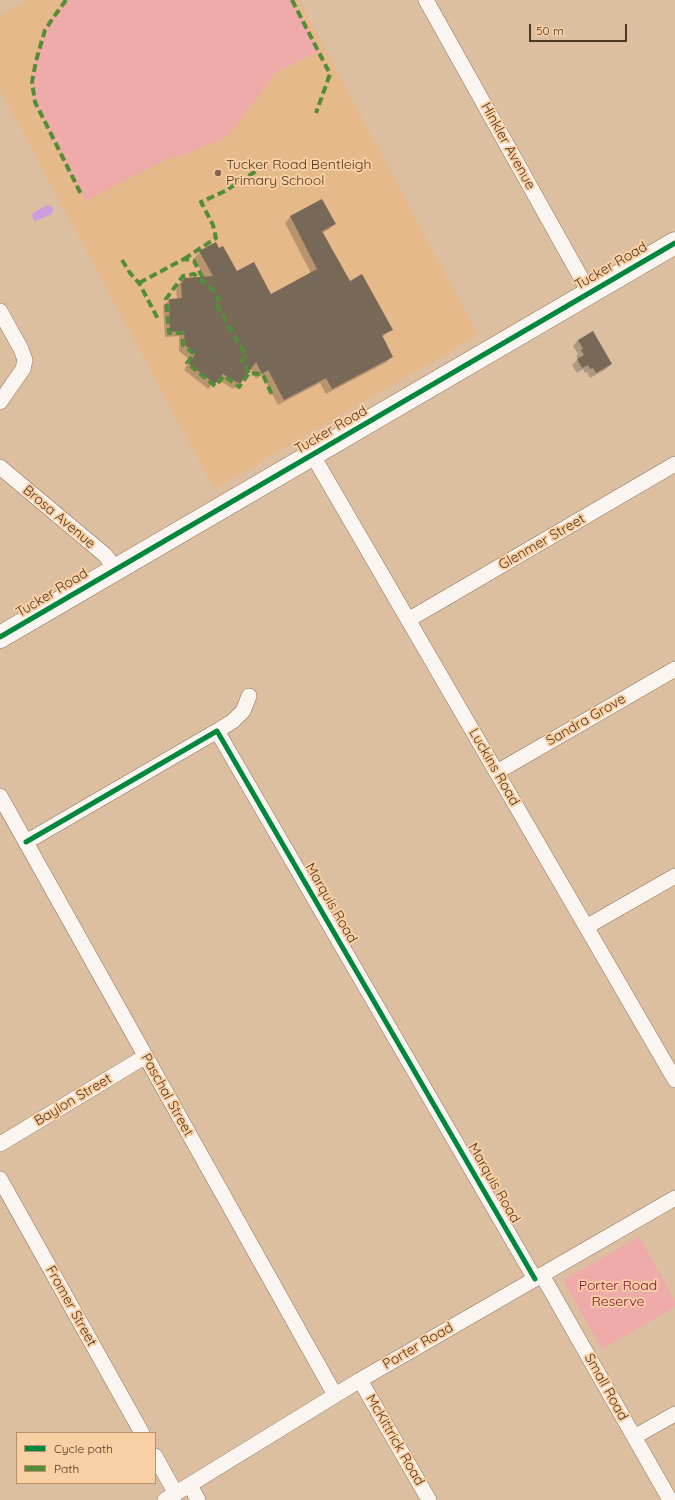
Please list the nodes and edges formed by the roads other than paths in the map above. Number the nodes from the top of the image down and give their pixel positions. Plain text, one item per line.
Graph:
1 (426, 0) edge
2 (675, 243) edge
3 (589, 292) junction
4 (0, 311) edge
5 (0, 402) edge
6 (312, 454) junction
7 (675, 464) edge
8 (0, 467) edge
9 (116, 569) junction
10 (408, 620) junction
11 (0, 637) edge
12 (675, 669) edge
13 (249, 696) dead end
14 (218, 731) junction
15 (496, 772) junction
16 (0, 796) edge
17 (26, 842) junction
18 (675, 876) edge
19 (586, 926) junction
20 (146, 1056) junction
21 (675, 1080) edge
22 (0, 1144) edge
23 (0, 1179) edge
24 (675, 1198) edge
25 (539, 1276) junction
26 (360, 1380) junction
27 (335, 1395) junction
28 (675, 1414) edge
29 (141, 1432) edge
30 (634, 1437) junction
31 (156, 1459) edge
32 (190, 1486) junction
33 (171, 1497) edge
34 (198, 1500) edge
35 (429, 1500) edge
36 (670, 1500) edge

1 - 3 street, Hinkler Avenue
2 - 3 street, Tucker Road
3 - 6 street, Tucker Road
4 - 5 street
6 - 9 street, Tucker Road
6 - 10 street, Luckins Road
7 - 10 street, Glenmer Street
8 - 9 street, Brosa Avenue
9 - 11 street, Tucker Road
10 - 15 street, Luckins Road
12 - 15 street, Sandra Grove
13 - 14 street
14 - 17 street
14 - 25 street, Marquis Road
15 - 19 street, Luckins Road
16 - 17 street, Paschal Street
17 - 20 street, Paschal Street
18 - 19 street
19 - 21 street, Luckins Road
20 - 22 street, Baylon Street
20 - 27 street, Paschal Street
23 - 29 street, Fromer Street
24 - 25 street, Porter Road
25 - 26 street, Porter Road
25 - 30 street, Small Road
26 - 27 street, Porter Road
26 - 35 street, McKittrick Road
27 - 32 street, Porter Road
28 - 30 street
30 - 36 street, Small Road
31 - 33 street
32 - 33 street, Porter Road
32 - 34 street

